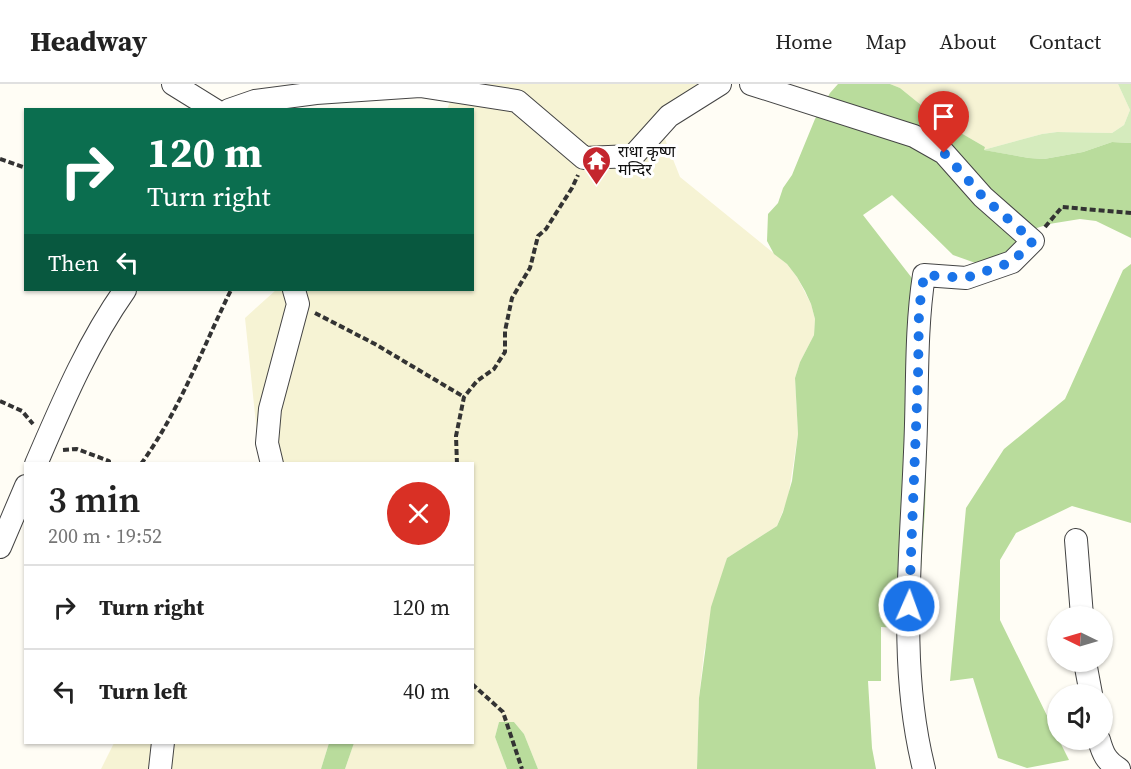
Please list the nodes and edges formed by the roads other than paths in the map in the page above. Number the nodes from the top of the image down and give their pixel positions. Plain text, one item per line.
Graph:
1 (172, 84) edge
2 (720, 84) edge
3 (751, 84) edge
4 (212, 108) edge
5 (234, 108) edge
6 (123, 291) edge
7 (296, 297) edge
8 (41, 452) edge
9 (272, 462) edge
10 (24, 491) edge
11 (1076, 540) dead end
12 (0, 547) edge
13 (1081, 606) edge
14 (163, 744) edge
15 (1102, 750) edge
16 (160, 769) edge
17 (924, 769) edge
18 (1119, 769) edge

1 - 4 street
2 - 5 street
3 - 17 street
6 - 8 street
7 - 9 street
10 - 12 street
11 - 13 street
14 - 16 street
15 - 18 street

